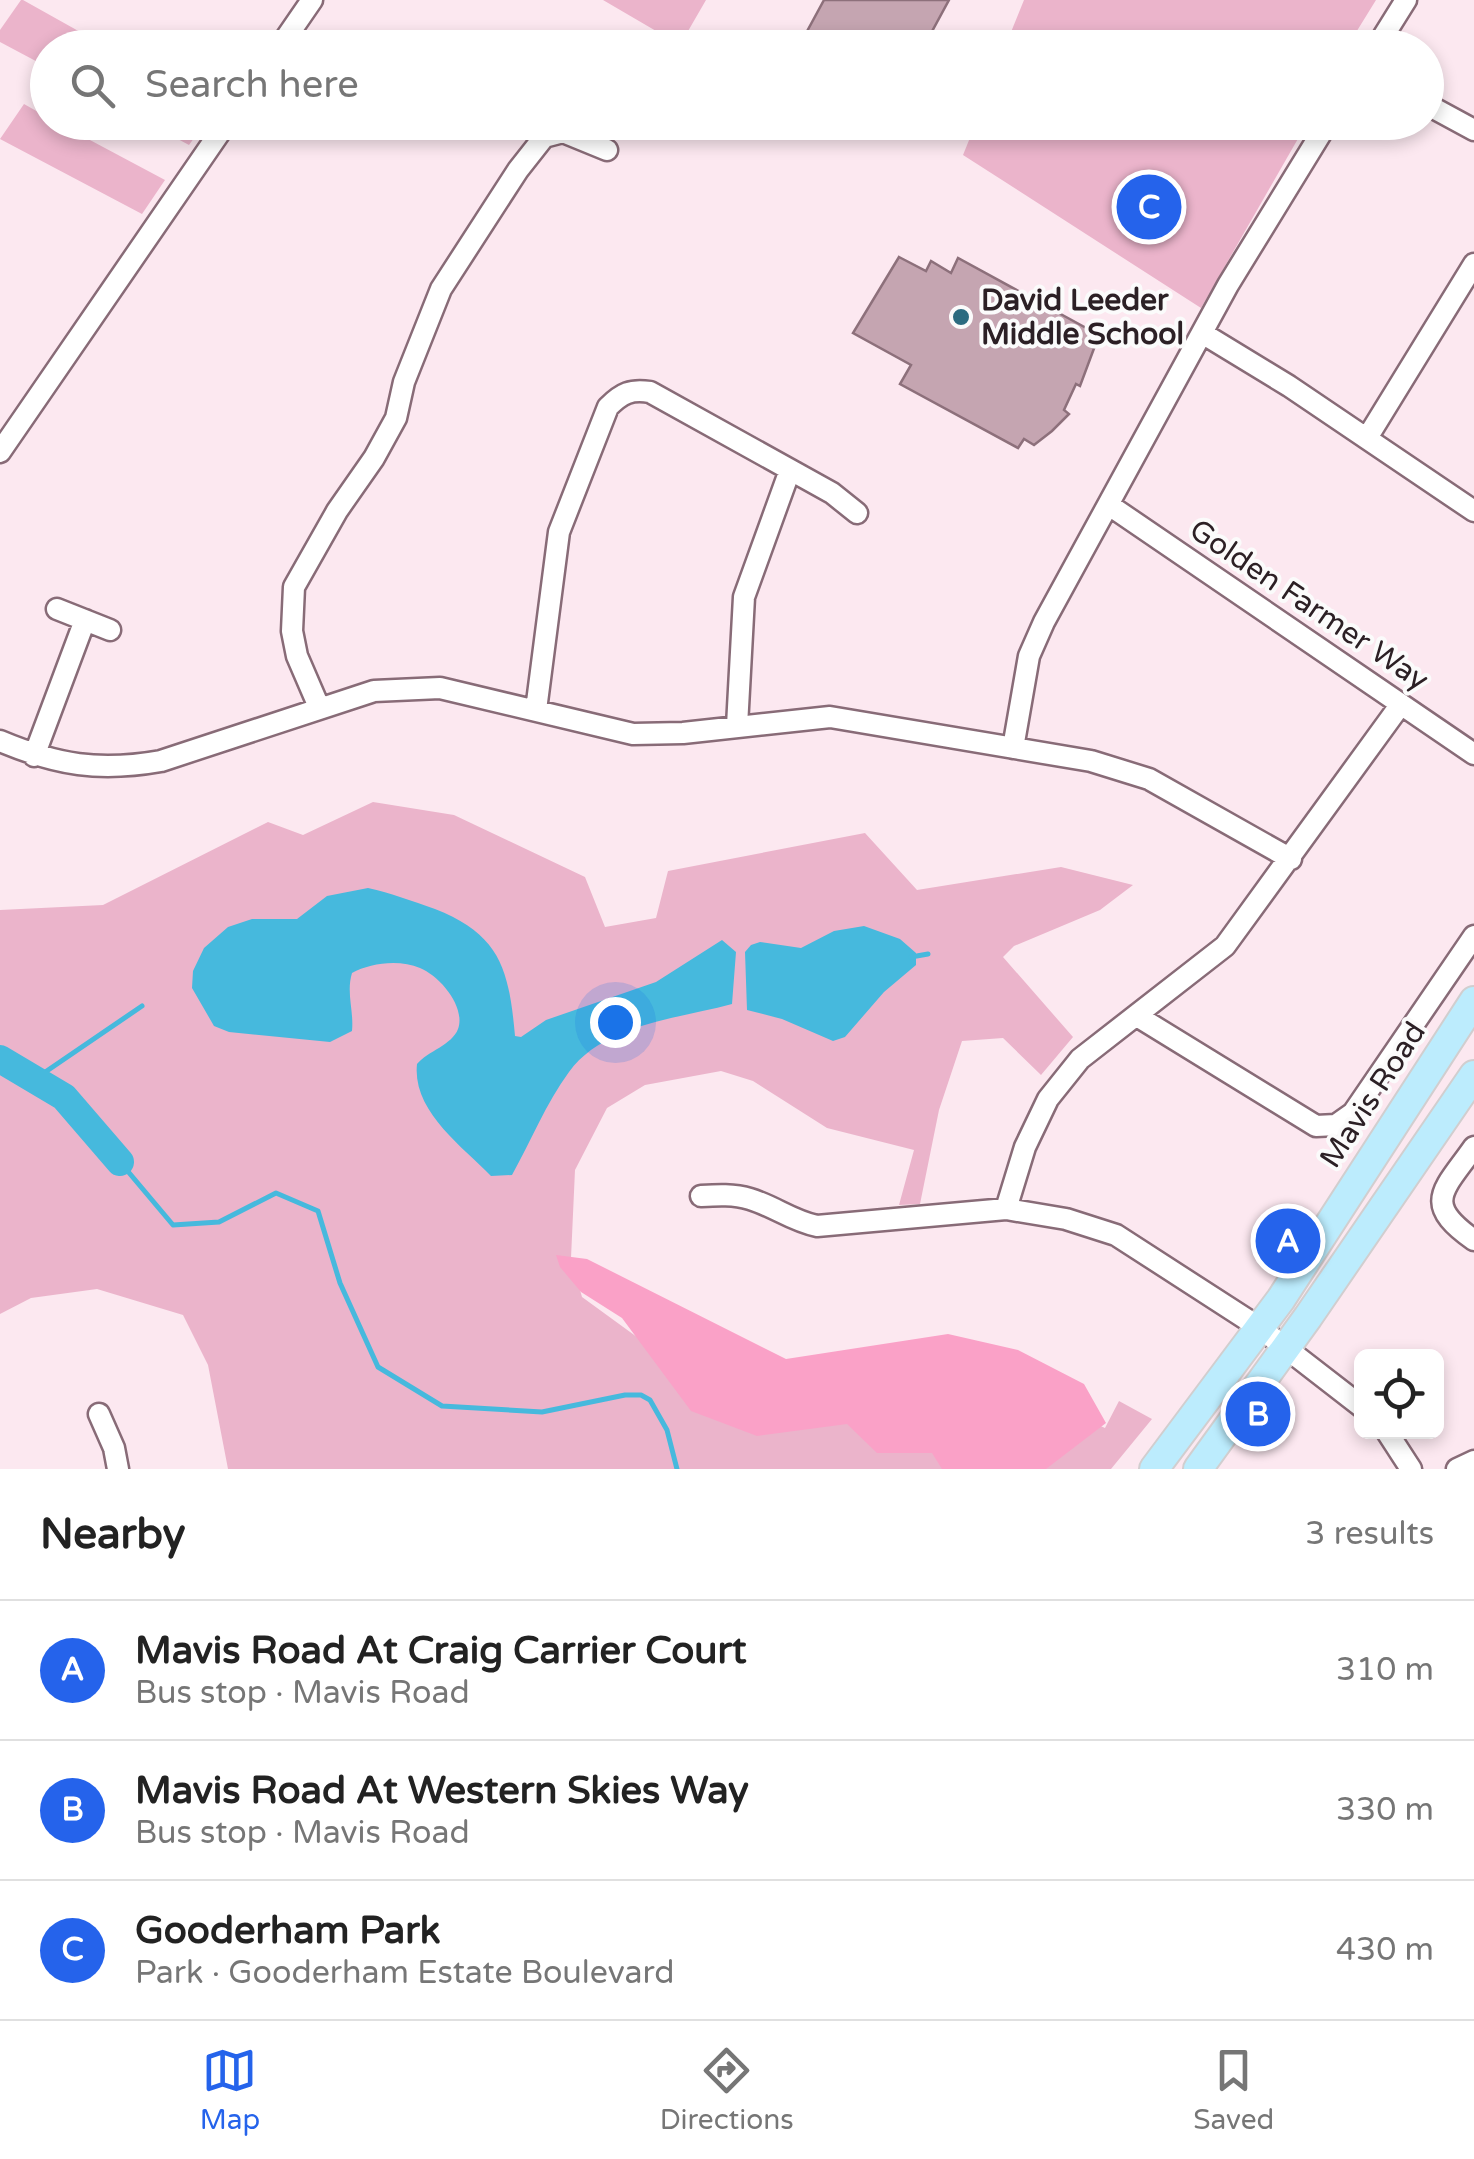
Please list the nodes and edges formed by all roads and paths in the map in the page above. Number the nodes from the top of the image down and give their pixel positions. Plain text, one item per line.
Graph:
1 (312, 0) edge
2 (1406, 0) edge
3 (291, 30) edge
4 (1387, 30) edge
5 (1444, 114) edge
6 (1474, 130) edge
7 (216, 140) edge
8 (542, 140) edge
9 (583, 140) edge
10 (1316, 140) edge
11 (607, 150) dead end
12 (1474, 264) edge
13 (1202, 333) junction
14 (1367, 438) junction
15 (0, 452) edge
16 (790, 470) junction
17 (1110, 505) junction
18 (1474, 511) edge
19 (857, 513) dead end
20 (56, 609) dead end
21 (85, 620) junction
22 (110, 630) dead end
23 (1401, 704) junction
24 (319, 707) junction
25 (536, 710) junction
26 (738, 726) junction
27 (0, 740) edge
28 (1014, 748) junction
29 (1474, 754) edge
30 (34, 756) junction
31 (1291, 858) junction
32 (1474, 936) edge
33 (1474, 1001) edge
34 (1136, 1016) junction
35 (1474, 1074) edge
36 (1474, 1147) edge
37 (701, 1196) dead end
38 (1006, 1209) junction
39 (1474, 1240) edge
40 (1260, 1328) junction
41 (1286, 1347) junction
42 (1354, 1401) edge
43 (99, 1414) dead end
44 (1392, 1439) edge
45 (1474, 1461) edge
46 (118, 1469) edge
47 (1154, 1469) edge
48 (1198, 1469) edge
49 (1411, 1469) edge
50 (1457, 1469) edge

1 - 3 street
2 - 4 street
5 - 6 street
7 - 15 street
8 - 24 street
9 - 11 street
10 - 13 street
12 - 14 street
13 - 14 street
13 - 17 street
14 - 18 street
16 - 19 street
16 - 25 street
16 - 26 street
17 - 23 street, Golden Farmer Way
17 - 28 street
20 - 21 street
21 - 22 street
21 - 30 street
23 - 29 street, Golden Farmer Way
23 - 31 street
24 - 25 street
24 - 30 street
25 - 26 street
26 - 28 street
27 - 30 street
28 - 31 street
31 - 34 street
32 - 34 street
33 - 40 main road, Mavis Road
34 - 38 street
35 - 41 main road
36 - 39 street
37 - 38 street
38 - 40 street
40 - 41 street
40 - 47 main road, Mavis Road
41 - 42 street
41 - 48 main road
43 - 46 street
44 - 49 street
45 - 50 street

